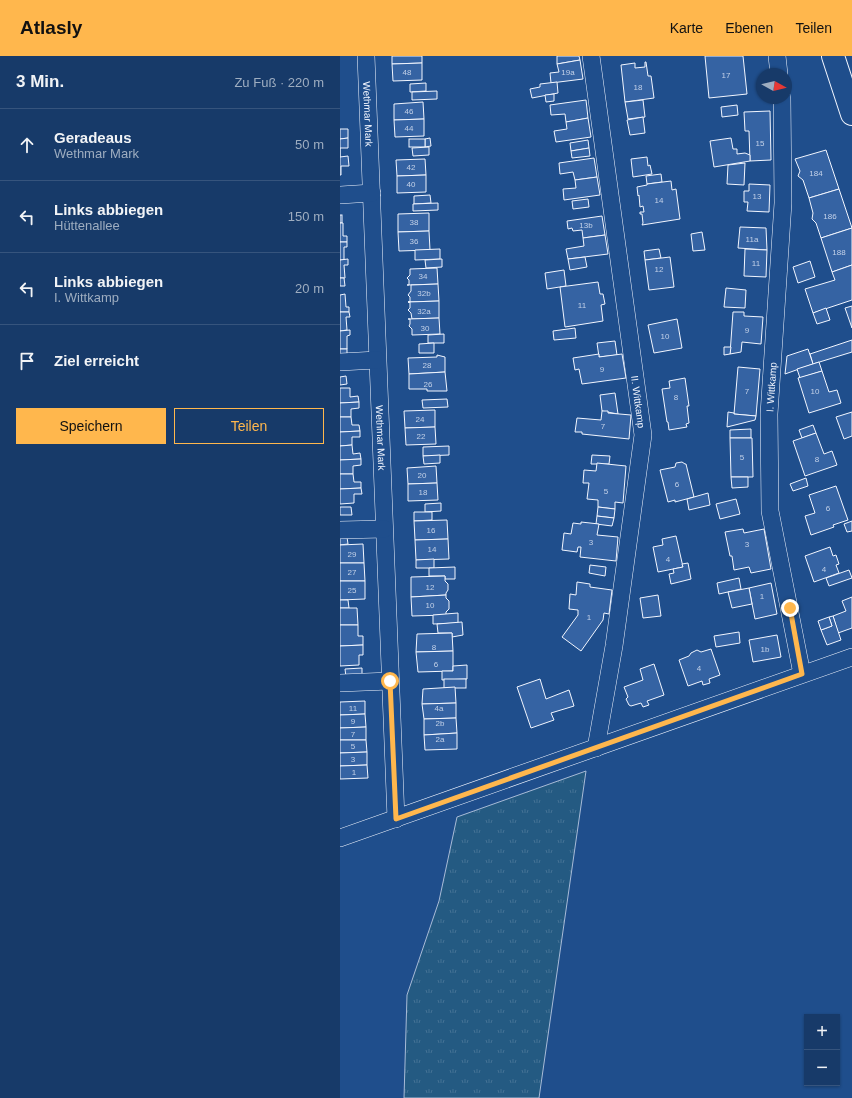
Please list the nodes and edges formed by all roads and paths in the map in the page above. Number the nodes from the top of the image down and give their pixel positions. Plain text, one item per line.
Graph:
1 (366, 56) edge
2 (591, 56) edge
3 (777, 56) edge
4 (833, 56) edge
5 (778, 68) edge
6 (782, 104) edge
7 (851, 108) edge
8 (372, 193) junction
9 (340, 195) edge
10 (377, 360) junction
11 (340, 362) edge
12 (384, 529) junction
13 (340, 530) edge
14 (852, 657) edge
15 (802, 674) junction
16 (390, 681) junction
17 (340, 683) edge
18 (596, 748) junction
19 (396, 819) junction
20 (340, 838) edge

1 - 8 street, Wethmar Mark
2 - 18 street, II. Wittkamp
3 - 5 street
4 - 7 main road
6 - 15 street, I. Wittkamp
8 - 9 street
8 - 10 street, Wethmar Mark
10 - 11 street
10 - 12 street, Wethmar Mark
12 - 13 street
12 - 16 street, Wethmar Mark
14 - 15 street
15 - 18 street
16 - 17 street
16 - 19 street, Wethmar Mark
18 - 19 street
19 - 20 street

